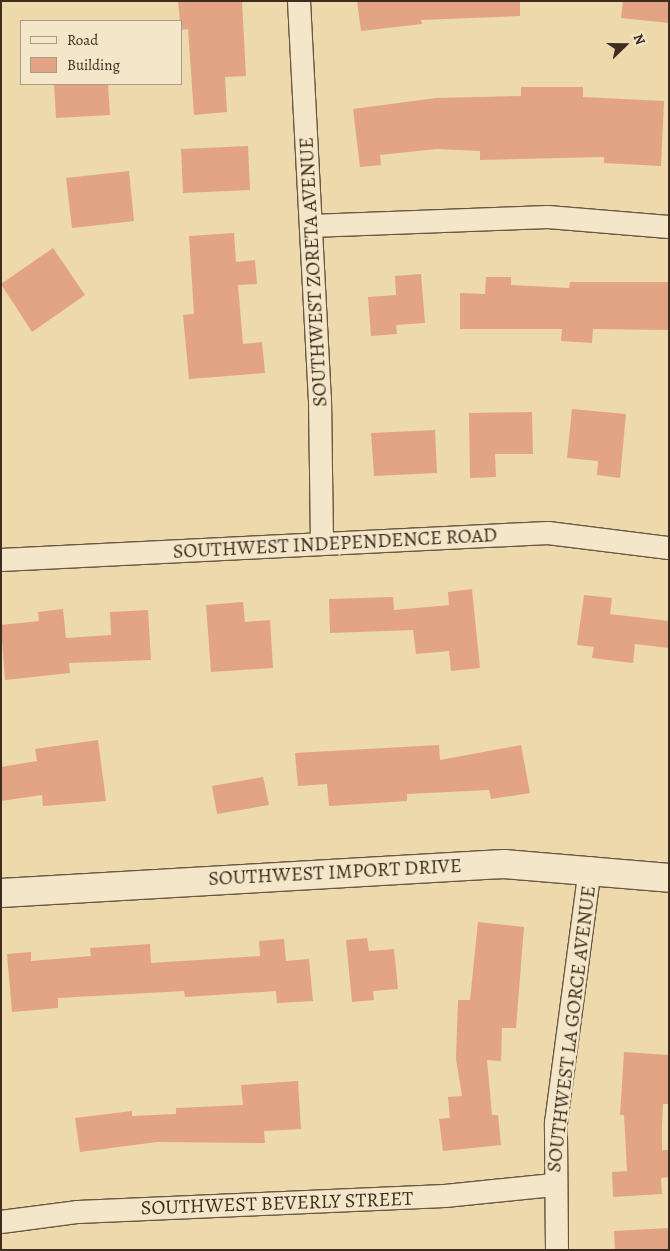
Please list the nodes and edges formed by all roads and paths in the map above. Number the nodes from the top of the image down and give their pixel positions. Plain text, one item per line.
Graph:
1 (299, 1) edge
2 (311, 226) junction
3 (669, 227) edge
4 (322, 542) junction
5 (669, 548) edge
6 (1, 560) edge
7 (590, 868) junction
8 (669, 878) edge
9 (1, 892) edge
10 (553, 1185) junction
11 (1, 1222) edge
12 (557, 1250) edge

1 - 2 street, SOUTHWEST ZORETA AVENUE
2 - 3 street
2 - 4 street, SOUTHWEST ZORETA AVENUE
4 - 5 street, SOUTHWEST INDEPENDENCE ROAD
4 - 6 street, SOUTHWEST INDEPENDENCE ROAD
7 - 8 street, SOUTHWEST IMPORT DRIVE
7 - 9 street, SOUTHWEST IMPORT DRIVE
7 - 10 street, SOUTHWEST LA GORCE AVENUE
10 - 11 street, SOUTHWEST BEVERLY STREET
10 - 12 street, SOUTHWEST LA GORCE AVENUE

